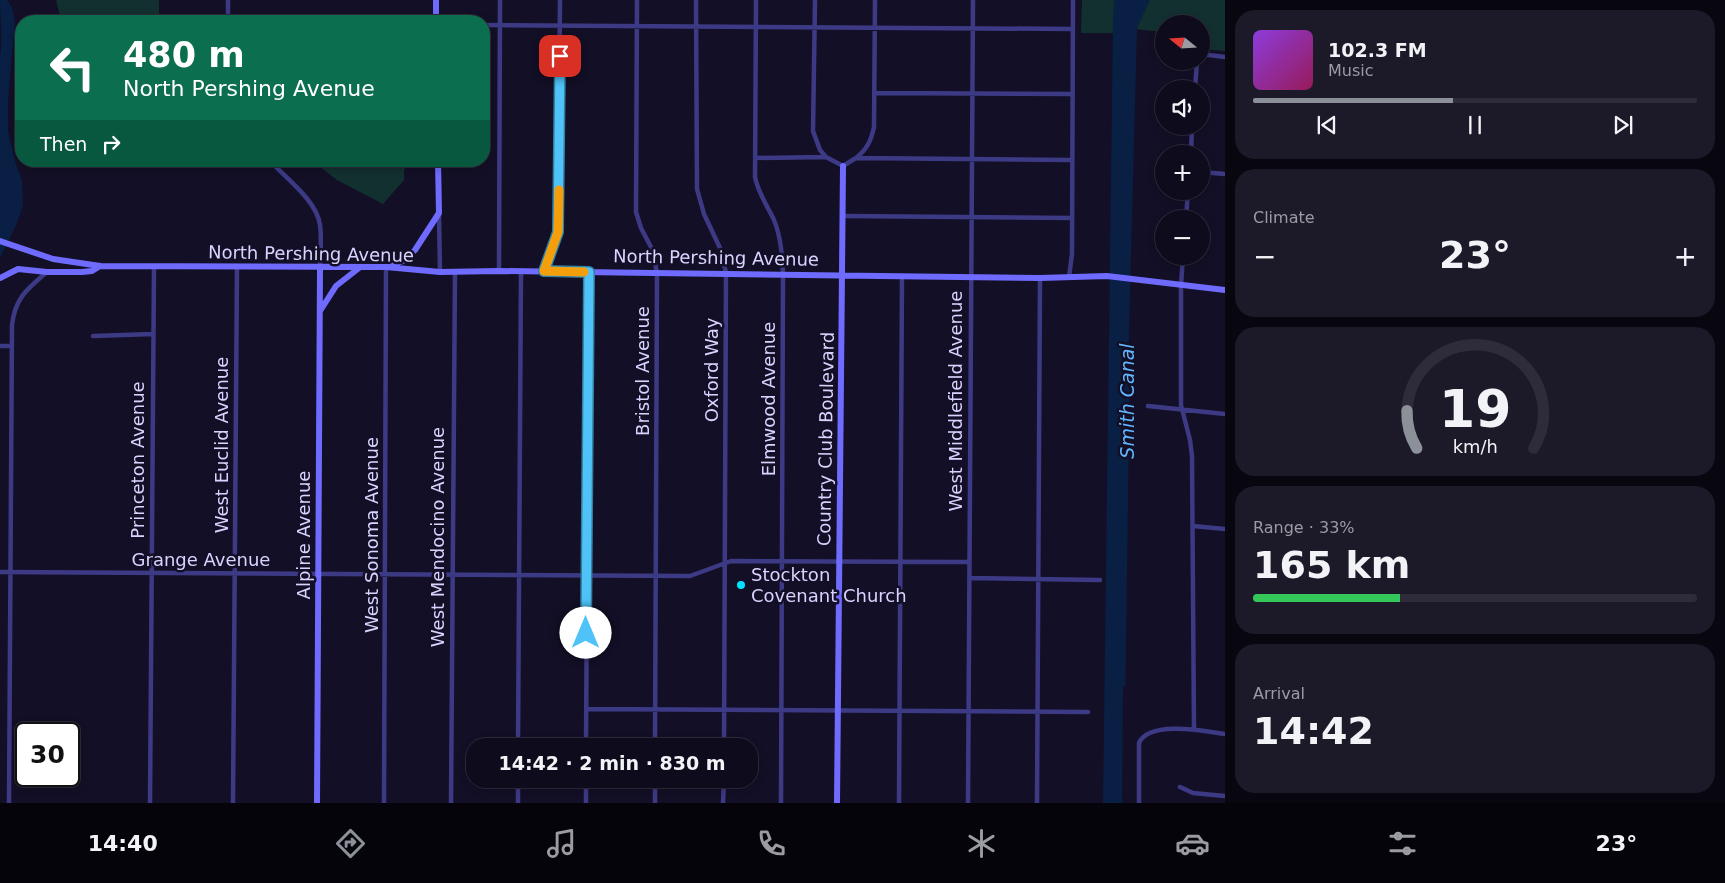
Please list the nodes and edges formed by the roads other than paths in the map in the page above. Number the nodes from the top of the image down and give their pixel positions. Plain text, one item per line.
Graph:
1 (228, 0) edge
2 (436, 0) edge
3 (500, 0) edge
4 (560, 0) edge
5 (637, 0) edge
6 (696, 0) edge
7 (756, 0) edge
8 (815, 0) edge
9 (875, 0) edge
10 (973, 0) edge
11 (1073, 0) edge
12 (228, 15) edge
13 (436, 15) edge
14 (490, 25) edge
15 (500, 25) junction
16 (560, 26) junction
17 (636, 26) junction
18 (696, 26) junction
19 (755, 27) junction
20 (815, 28) junction
21 (874, 28) junction
22 (973, 29) junction
23 (1073, 29) junction
24 (1210, 55) edge
25 (1225, 57) edge
26 (874, 93) junction
27 (972, 94) junction
28 (1073, 94) junction
29 (826, 157) junction
30 (755, 158) junction
31 (856, 158) junction
32 (972, 159) junction
33 (1072, 160) junction
34 (843, 166) junction
35 (276, 167) edge
36 (438, 167) edge
37 (1210, 173) edge
38 (1225, 174) edge
39 (439, 214) junction
40 (843, 216) junction
41 (972, 217) junction
42 (1072, 218) junction
43 (0, 241) edge
44 (1182, 265) edge
45 (100, 266) junction
46 (154, 267) junction
47 (237, 267) junction
48 (320, 268) junction
49 (359, 268) junction
50 (386, 268) junction
51 (499, 271) junction
52 (521, 271) junction
53 (544, 271) junction
54 (47, 272) junction
55 (440, 272) junction
56 (455, 272) junction
57 (589, 272) junction
58 (657, 273) junction
59 (726, 273) junction
60 (783, 274) junction
61 (842, 274) junction
62 (902, 276) junction
63 (970, 277) junction
64 (1068, 277) junction
65 (0, 278) edge
66 (1040, 278) junction
67 (1181, 286) junction
68 (1225, 290) edge
69 (320, 312) junction
70 (153, 334) junction
71 (93, 336) dead end
72 (0, 346) edge
73 (12, 346) junction
74 (1148, 406) dead end
75 (1182, 410) junction
76 (1225, 414) edge
77 (1193, 526) junction
78 (1225, 529) edge
79 (782, 561) junction
80 (840, 561) junction
81 (901, 562) junction
82 (970, 562) junction
83 (724, 564) junction
84 (0, 572) edge
85 (11, 572) junction
86 (152, 574) junction
87 (235, 574) junction
88 (318, 575) junction
89 (386, 575) junction
90 (452, 575) junction
91 (520, 576) junction
92 (586, 576) junction
93 (656, 576) junction
94 (969, 578) junction
95 (1037, 579) junction
96 (1100, 580) dead end
97 (586, 709) junction
98 (656, 709) junction
99 (724, 710) junction
100 (781, 710) junction
101 (838, 710) junction
102 (900, 711) junction
103 (969, 711) junction
104 (1037, 711) junction
105 (1088, 712) dead end
106 (1194, 730) junction
107 (1225, 734) edge
108 (518, 738) edge
109 (586, 738) edge
110 (655, 738) edge
111 (724, 738) edge
112 (1180, 787) dead end
113 (518, 788) edge
114 (586, 788) edge
115 (655, 788) edge
116 (724, 788) edge
117 (1225, 796) edge
118 (9, 803) edge
119 (150, 803) edge
120 (233, 803) edge
121 (317, 803) edge
122 (384, 803) edge
123 (451, 803) edge
124 (518, 803) edge
125 (586, 803) edge
126 (655, 803) edge
127 (724, 803) edge
128 (780, 803) edge
129 (838, 803) edge
130 (900, 803) edge
131 (968, 803) edge
132 (1037, 803) edge
133 (1139, 803) edge

1 - 12 street
2 - 13 street
3 - 15 street
4 - 16 street
5 - 17 street, Bristol Avenue
6 - 18 street, Oxford Way
7 - 19 street, Elmwood Avenue
8 - 20 street
9 - 21 street
10 - 22 street, West Middlefield Avenue
11 - 23 street
14 - 15 street
15 - 16 street
15 - 51 street
16 - 17 street
16 - 53 street
17 - 18 street
17 - 58 street, Bristol Avenue
18 - 19 street
18 - 59 street, Oxford Way
19 - 20 street
19 - 30 street, Elmwood Avenue
20 - 21 street
20 - 29 street
21 - 22 street
21 - 26 street
22 - 23 street
22 - 27 street, West Middlefield Avenue
23 - 28 street
24 - 25 street
26 - 27 street
26 - 31 street
27 - 28 street
27 - 32 street, West Middlefield Avenue
28 - 33 street
29 - 30 street
29 - 34 street
30 - 60 street, Elmwood Avenue
31 - 32 street
31 - 34 street
32 - 33 street
32 - 41 street, West Middlefield Avenue
33 - 42 street
34 - 40 street, Country Club Boulevard
35 - 48 street
36 - 39 street
37 - 38 street
39 - 50 street
39 - 55 street
40 - 41 street
40 - 61 street, Country Club Boulevard
41 - 42 street
41 - 63 street, West Middlefield Avenue
42 - 64 street
43 - 45 street, North Pershing Avenue
44 - 67 street
45 - 46 street, North Pershing Avenue
45 - 54 street
46 - 47 street, North Pershing Avenue
46 - 70 street, Princeton Avenue
47 - 48 street, North Pershing Avenue
47 - 87 street, West Euclid Avenue
48 - 49 street, North Pershing Avenue
48 - 69 street, Alpine Avenue
49 - 50 street, North Pershing Avenue
49 - 69 street
50 - 55 street, North Pershing Avenue
50 - 89 street, West Sonoma Avenue
51 - 52 street, North Pershing Avenue
51 - 56 street, North Pershing Avenue
52 - 53 street, North Pershing Avenue
52 - 91 street
53 - 57 street, North Pershing Avenue
54 - 65 street
54 - 73 street
55 - 56 street, North Pershing Avenue
56 - 90 street, West Mendocino Avenue
57 - 58 street, North Pershing Avenue
57 - 92 street
58 - 59 street, North Pershing Avenue
58 - 93 street, Bristol Avenue
59 - 60 street, North Pershing Avenue
59 - 83 street, Oxford Way
60 - 61 street, North Pershing Avenue
60 - 79 street, Elmwood Avenue
61 - 62 street, North Pershing Avenue
61 - 80 street, Country Club Boulevard
62 - 63 street, North Pershing Avenue
62 - 81 street
63 - 66 street, North Pershing Avenue
63 - 82 street, West Middlefield Avenue
64 - 66 street, North Pershing Avenue
64 - 67 street, North Pershing Avenue
66 - 95 street
67 - 68 street, North Pershing Avenue
67 - 75 street
69 - 88 street, Alpine Avenue
70 - 71 street
70 - 86 street, Princeton Avenue
72 - 73 street
73 - 85 street
74 - 75 street
75 - 76 street
75 - 77 street
77 - 78 street
77 - 106 street
79 - 80 street, Grange Avenue
79 - 83 street, Grange Avenue
79 - 100 street, Elmwood Avenue
80 - 81 street, Grange Avenue
80 - 101 street, Country Club Boulevard
81 - 82 street, Grange Avenue
81 - 102 street
82 - 94 street, West Middlefield Avenue
83 - 93 street, Grange Avenue
83 - 99 street, Oxford Way
84 - 85 street, Grange Avenue
85 - 86 street, Grange Avenue
85 - 118 street
86 - 87 street, Grange Avenue
86 - 119 street, Princeton Avenue
87 - 88 street, Grange Avenue
87 - 120 street, West Euclid Avenue
88 - 89 street, Grange Avenue
88 - 121 street, Alpine Avenue
89 - 90 street, Grange Avenue
89 - 122 street, West Sonoma Avenue
90 - 91 street, Grange Avenue
90 - 123 street, West Mendocino Avenue
91 - 92 street, Grange Avenue
91 - 108 street
92 - 93 street, Grange Avenue
92 - 97 street
93 - 98 street, Bristol Avenue
94 - 95 street
94 - 103 street, West Middlefield Avenue
95 - 96 street
95 - 104 street
97 - 98 street
97 - 109 street
98 - 99 street
98 - 110 street, Bristol Avenue
99 - 100 street
99 - 111 street, Oxford Way
100 - 101 street
100 - 128 street, Elmwood Avenue
101 - 102 street
101 - 129 street, Country Club Boulevard
102 - 103 street
102 - 130 street
103 - 104 street
103 - 131 street, West Middlefield Avenue
104 - 105 street
104 - 132 street
106 - 107 street
106 - 133 street
112 - 117 street
113 - 124 street
114 - 125 street
115 - 126 street
116 - 127 street

